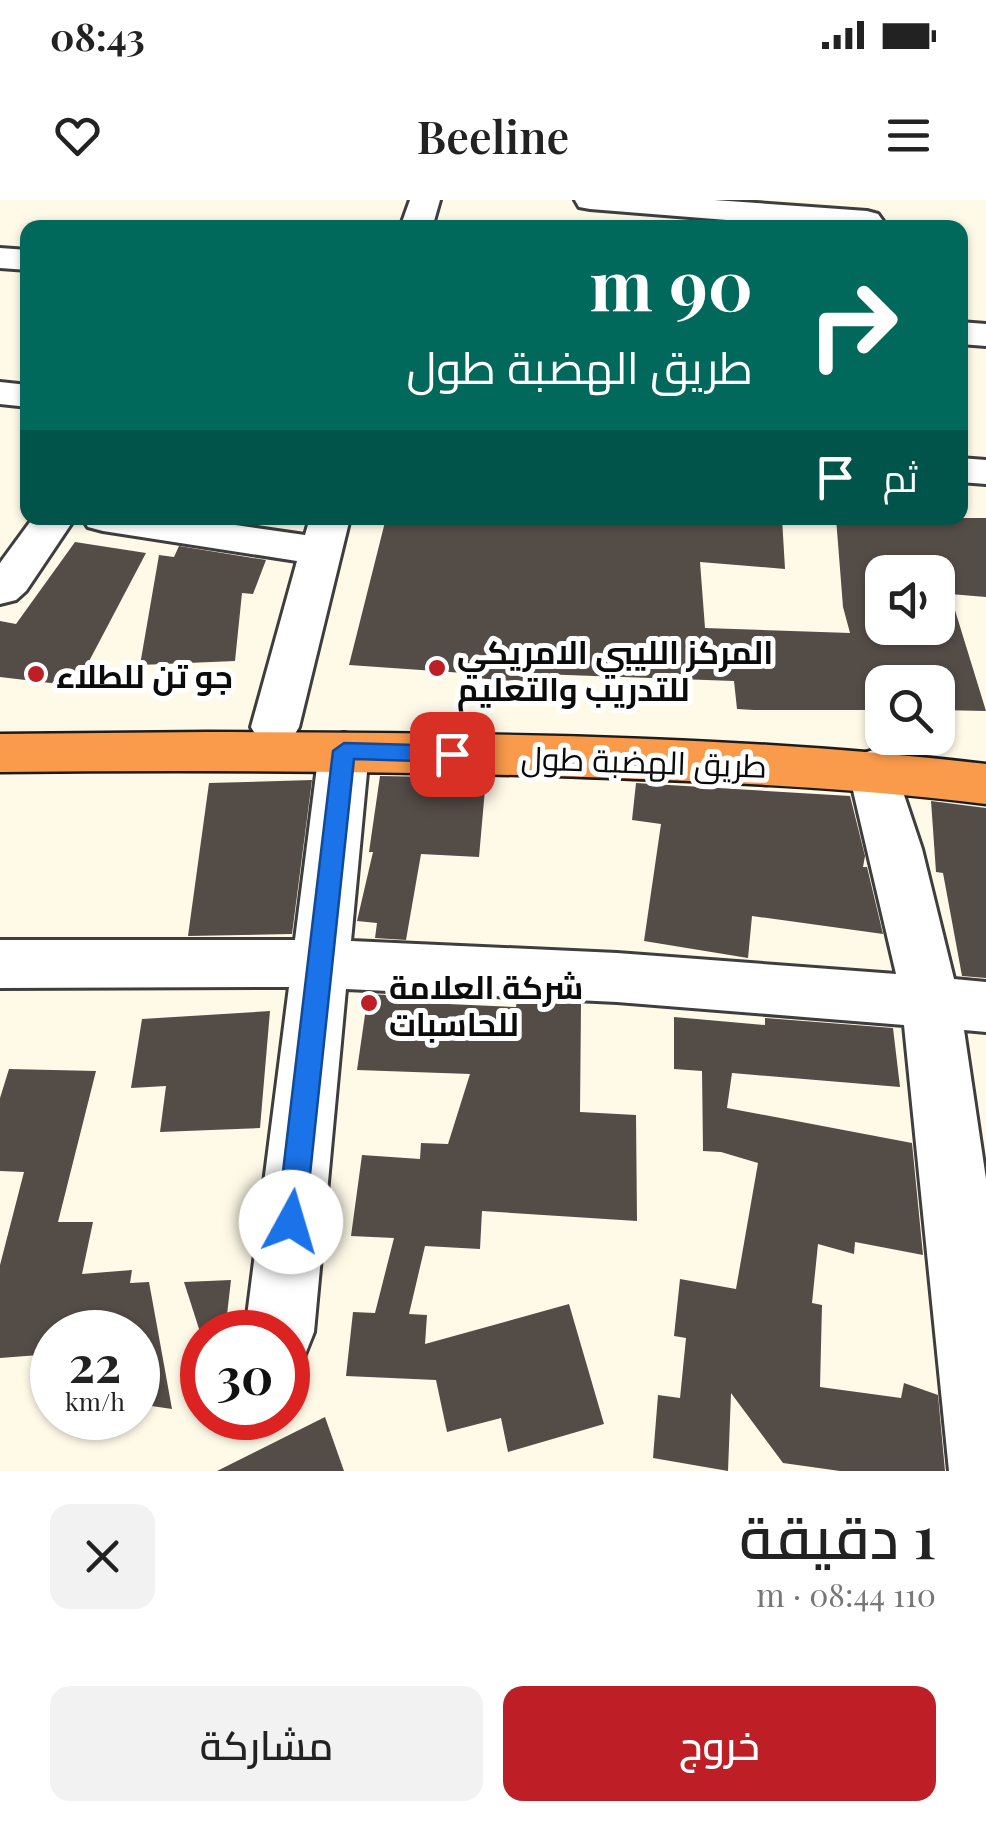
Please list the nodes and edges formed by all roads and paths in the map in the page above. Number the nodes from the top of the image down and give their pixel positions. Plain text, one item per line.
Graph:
1 (590, 200) edge
2 (867, 216) edge
3 (49, 525) edge
4 (201, 525) edge
5 (326, 534) edge
6 (0, 590) edge
7 (276, 728) junction
8 (0, 729) edge
9 (344, 751) junction
10 (0, 752) edge
11 (986, 763) edge
12 (873, 768) junction
13 (986, 784) edge
14 (0, 964) edge
15 (320, 964) junction
16 (958, 1004) edge
17 (281, 1310) edge
18 (985, 1457) edge

1 - 2 street
3 - 6 street
4 - 5 street
5 - 7 street
7 - 8 highway, طريق الهضبة طول
7 - 11 highway, طريق الهضبة طول
9 - 10 highway, طريق الهضبة طول
9 - 12 highway, طريق الهضبة طول
9 - 15 street
12 - 13 highway, طريق الهضبة طول
12 - 16 street
14 - 15 street
15 - 16 street
15 - 17 street
16 - 18 street

